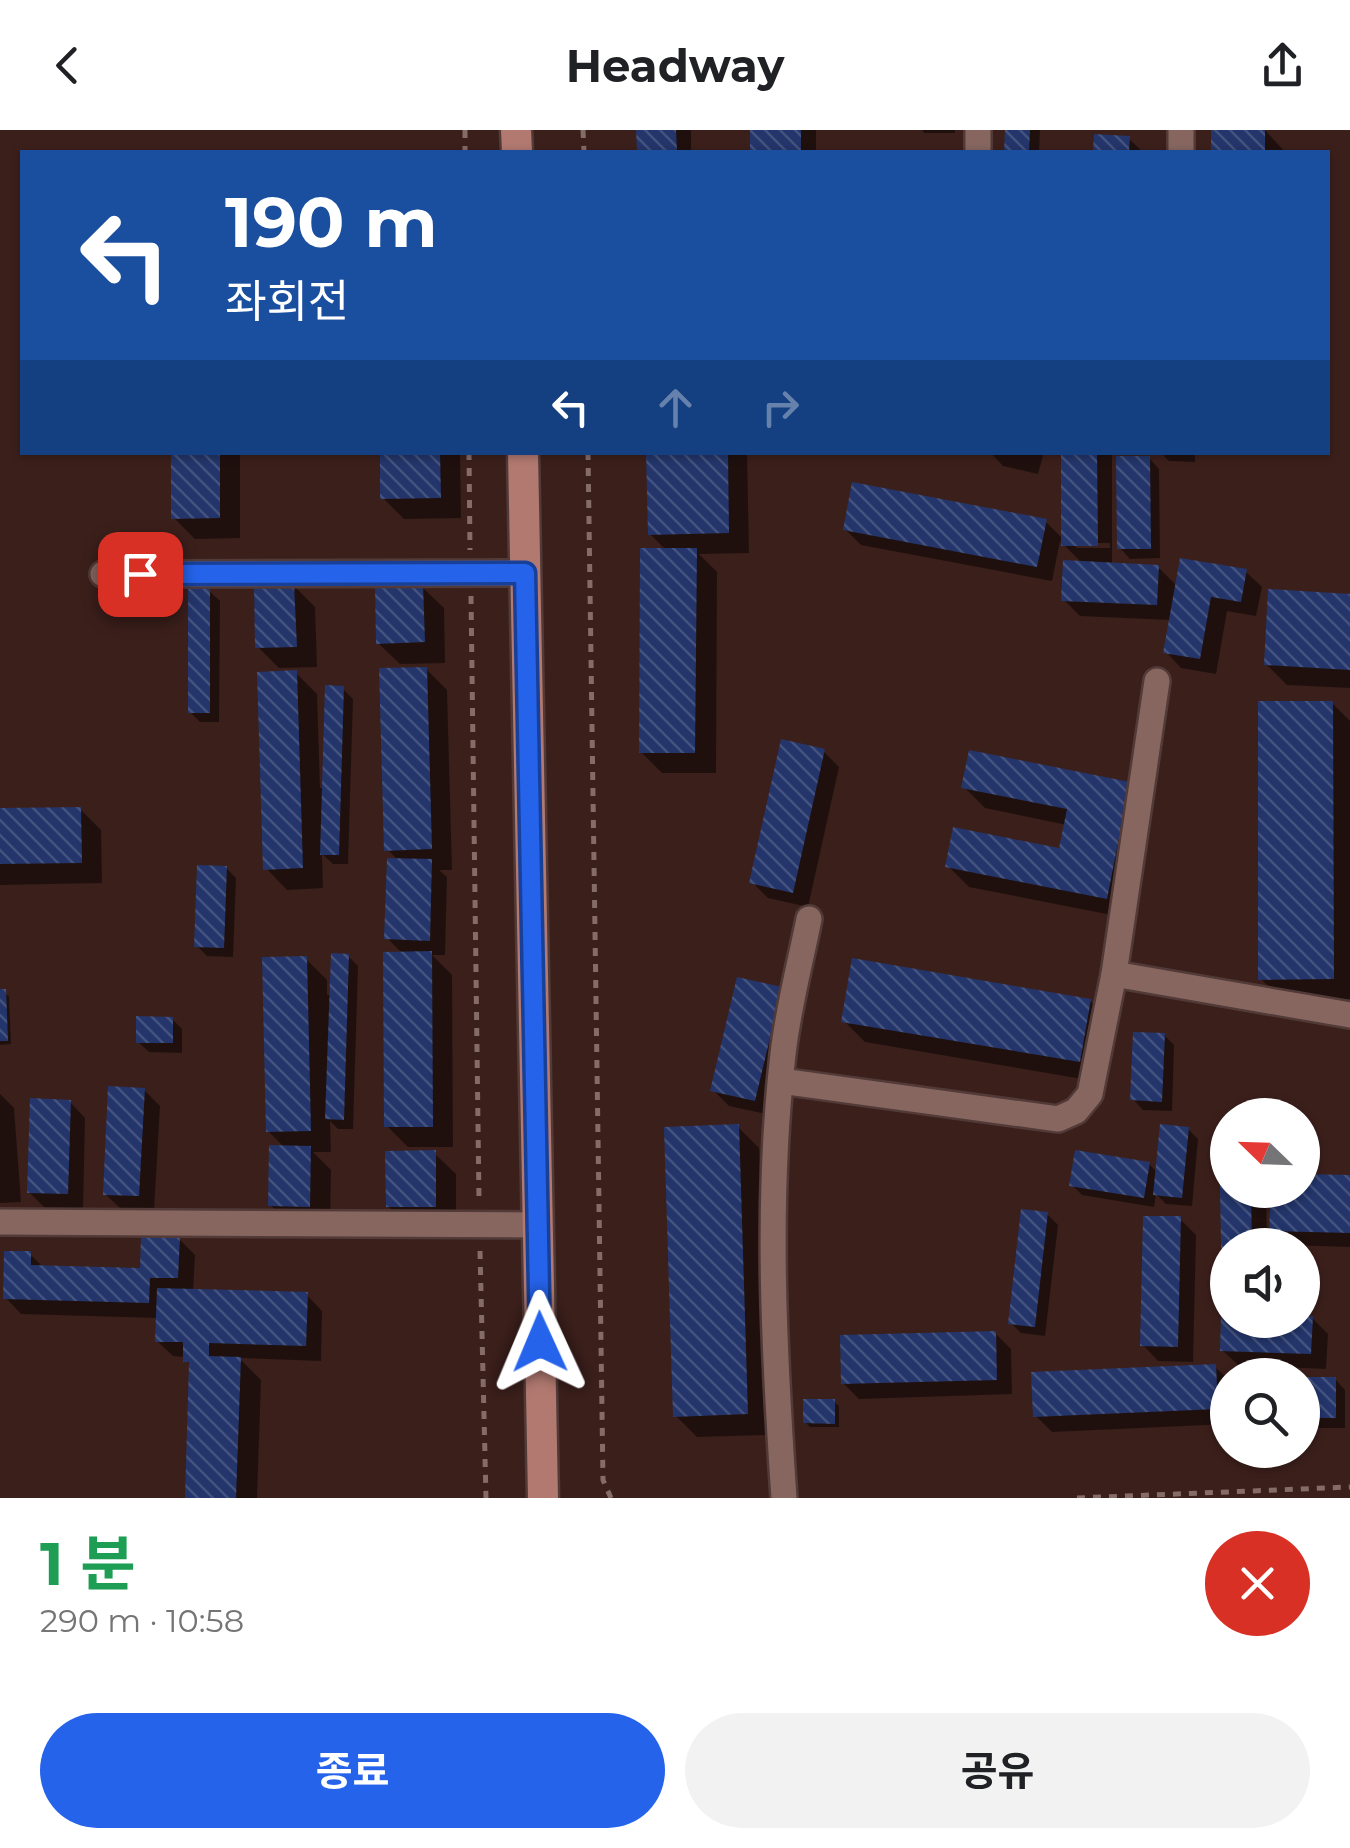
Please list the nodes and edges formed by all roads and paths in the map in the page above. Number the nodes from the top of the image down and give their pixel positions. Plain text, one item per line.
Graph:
1 (469, 455) edge
2 (523, 455) edge
3 (588, 455) edge
4 (525, 573) junction
5 (102, 574) dead end
6 (470, 576) junction
7 (1157, 681) dead end
8 (809, 919) dead end
9 (1114, 974) junction
10 (1350, 1015) edge
11 (781, 1082) junction
12 (0, 1222) edge
13 (538, 1225) junction
14 (480, 1226) junction
15 (1350, 1486) edge
16 (486, 1498) edge
17 (543, 1498) edge
18 (611, 1498) edge
19 (784, 1498) edge
20 (1078, 1498) edge

1 - 6 path
2 - 4 main road
3 - 18 path
4 - 6 street
4 - 13 main road
5 - 6 street
6 - 14 path
7 - 9 street
8 - 11 street
9 - 10 street
9 - 11 street
11 - 19 street
12 - 14 street
13 - 14 street
13 - 17 main road
14 - 16 path
15 - 20 path

